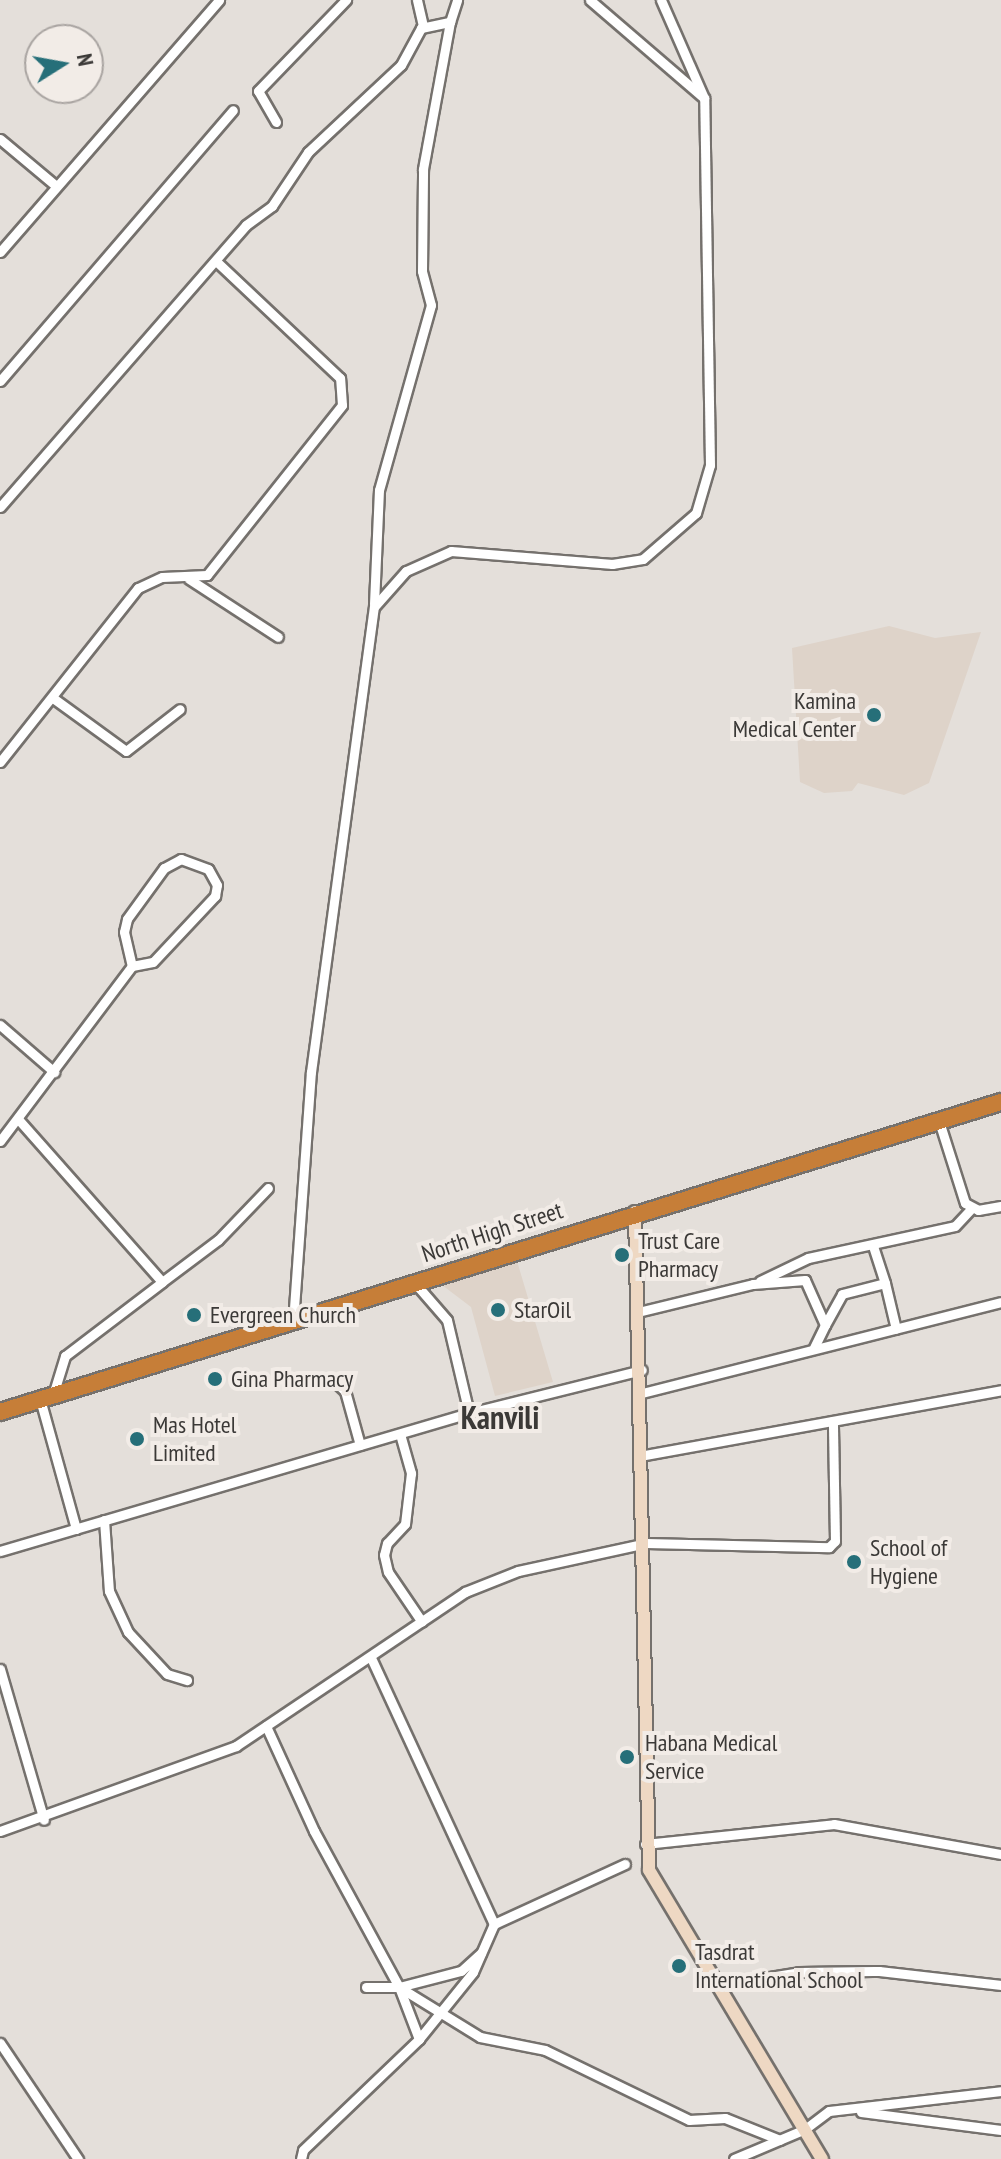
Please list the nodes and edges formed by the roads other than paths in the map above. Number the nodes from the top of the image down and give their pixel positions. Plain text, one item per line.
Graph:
1 (219, 0) edge
2 (346, 0) edge
3 (417, 0) edge
4 (457, 0) edge
5 (590, 0) edge
6 (661, 0) edge
7 (450, 22) junction
8 (423, 26) junction
9 (704, 98) junction
10 (233, 110) dead end
11 (276, 122) dead end
12 (0, 139) edge
13 (55, 185) junction
14 (0, 252) edge
15 (217, 262) junction
16 (0, 381) edge
17 (0, 507) edge
18 (189, 579) junction
19 (374, 607) junction
20 (278, 637) dead end
21 (53, 698) junction
22 (180, 709) dead end
23 (0, 762) edge
24 (132, 966) junction
25 (0, 1025) edge
26 (54, 1072) junction
27 (1001, 1102) edge
28 (938, 1118) junction
29 (18, 1119) junction
30 (0, 1141) edge
31 (268, 1188) dead end
32 (1001, 1206) edge
33 (972, 1208) junction
34 (635, 1212) junction
35 (873, 1246) junction
36 (162, 1282) junction
37 (414, 1282) junction
38 (885, 1283) junction
39 (753, 1284) junction
40 (1001, 1302) edge
41 (642, 1311) junction
42 (293, 1322) junction
43 (825, 1325) junction
44 (896, 1329) junction
45 (814, 1348) junction
46 (642, 1370) junction
47 (314, 1383) dead end
48 (1001, 1390) edge
49 (642, 1393) junction
50 (46, 1397) junction
51 (0, 1412) edge
52 (469, 1413) junction
53 (833, 1421) junction
54 (400, 1434) junction
55 (360, 1445) junction
56 (645, 1455) junction
57 (104, 1520) junction
58 (76, 1529) junction
59 (646, 1543) junction
60 (0, 1551) edge
61 (422, 1622) junction
62 (372, 1660) junction
63 (0, 1669) edge
64 (187, 1680) dead end
65 (266, 1726) junction
66 (44, 1820) junction
67 (0, 1831) edge
68 (645, 1844) junction
69 (1001, 1854) edge
70 (625, 1864) dead end
71 (494, 1924) junction
72 (486, 1948) junction
73 (720, 1985) junction
74 (1001, 1985) edge
75 (366, 1987) dead end
76 (399, 1987) junction
77 (435, 2013) junction
78 (419, 2039) junction
79 (0, 2043) edge
80 (1001, 2091) edge
81 (850, 2110) junction
82 (805, 2129) junction
83 (1001, 2130) edge
84 (780, 2140) junction
85 (78, 2159) edge
86 (301, 2159) edge
87 (734, 2159) edge
88 (822, 2159) edge

1 - 13 street
2 - 11 street
3 - 8 street
4 - 7 street
5 - 9 street
6 - 9 street
7 - 8 street
7 - 19 street
8 - 15 street
9 - 19 street
10 - 16 street
12 - 13 street
13 - 14 street
15 - 17 street
15 - 18 street
18 - 20 street
18 - 21 street
19 - 42 street
21 - 22 street
21 - 23 street
24 - 24 street
24 - 26 street
25 - 26 street
26 - 29 street
27 - 28 highway, North High Street
28 - 33 street
28 - 34 highway, North High Street
29 - 30 street
29 - 36 street
31 - 36 street
32 - 33 street
33 - 35 street
34 - 37 highway, North High Street
34 - 41 main road
35 - 38 street
35 - 39 street
36 - 50 street
37 - 42 highway, North High Street
37 - 52 street
38 - 43 street
38 - 44 street
39 - 41 street
39 - 43 street
40 - 44 street
41 - 46 main road
42 - 50 highway, North High Street
43 - 45 street
44 - 45 street
45 - 49 street
46 - 49 main road
46 - 52 street
47 - 55 street
48 - 53 street
49 - 56 main road
50 - 51 highway, North High Street
50 - 58 street
52 - 54 street
53 - 56 street
53 - 59 street
54 - 55 street
54 - 61 street
55 - 57 street
56 - 59 main road
57 - 58 street
57 - 64 street
58 - 60 street
59 - 61 street
59 - 68 main road
61 - 62 street
62 - 65 street
62 - 71 street
63 - 66 street
65 - 66 street
65 - 76 street
66 - 67 street
68 - 69 street
68 - 73 main road
70 - 71 street
71 - 72 street
72 - 76 street
72 - 77 street
73 - 74 street
73 - 82 main road
75 - 76 street
76 - 77 street
76 - 78 street
77 - 78 street
77 - 84 street
78 - 86 street
79 - 85 street
80 - 81 street
81 - 82 street
81 - 83 street
82 - 84 street
82 - 88 main road
84 - 87 street

